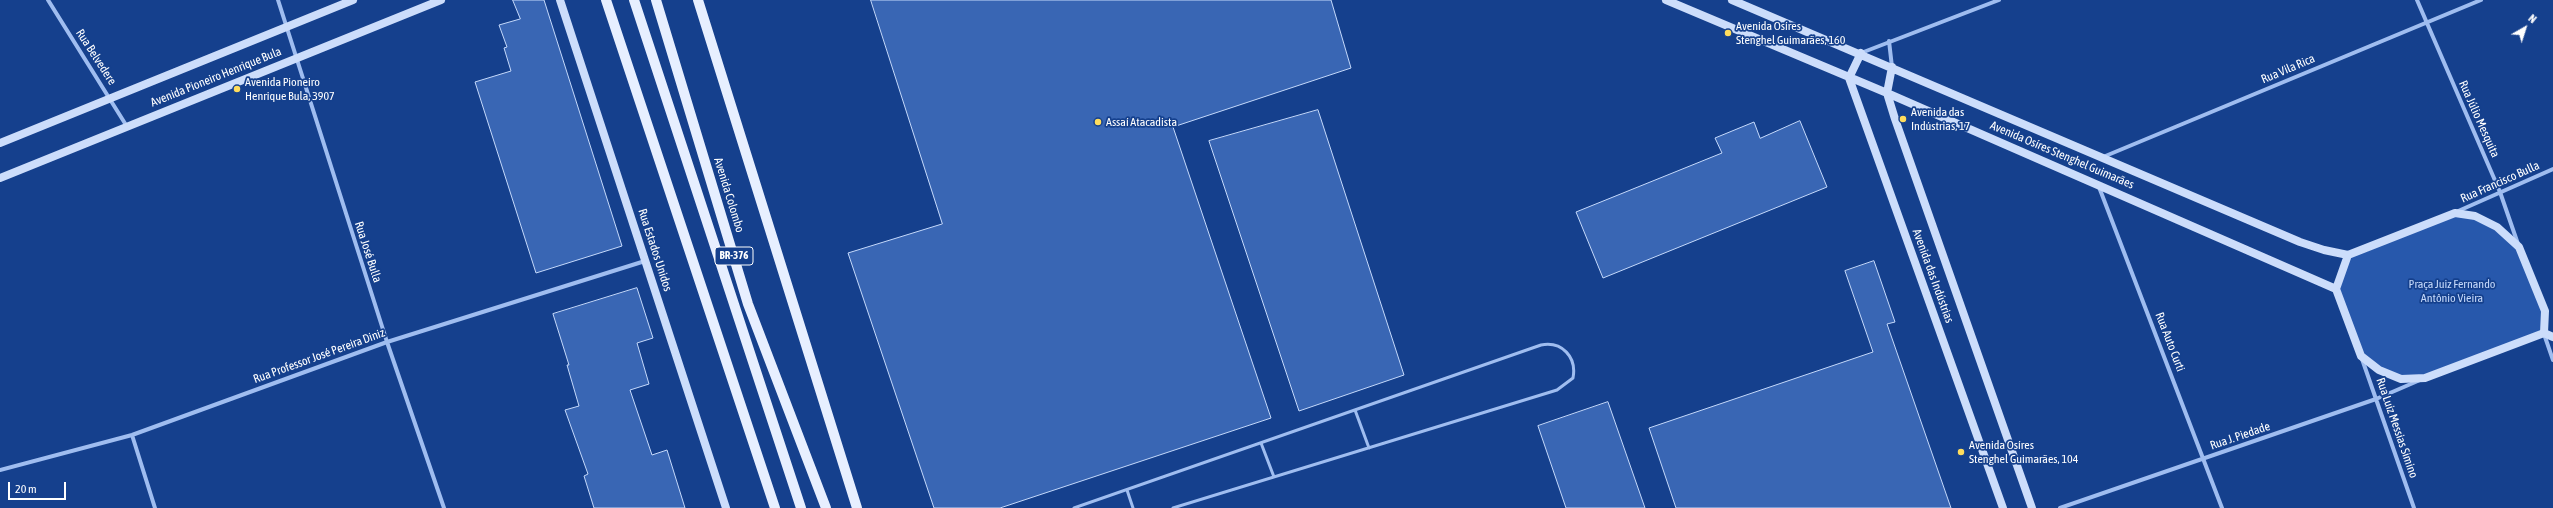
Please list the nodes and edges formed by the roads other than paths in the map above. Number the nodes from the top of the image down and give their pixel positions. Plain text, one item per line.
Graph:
1 (48, 0) edge
2 (278, 0) edge
3 (353, 0) edge
4 (441, 0) edge
5 (560, 0) edge
6 (606, 0) edge
7 (634, 0) edge
8 (656, 0) edge
9 (698, 0) edge
10 (1666, 0) edge
11 (1732, 0) edge
12 (1999, 0) edge
13 (2417, 0) edge
14 (2482, 0) edge
15 (2426, 22) junction
16 (286, 27) junction
17 (1889, 41) junction
18 (1861, 53) junction
19 (295, 58) junction
20 (1892, 67) junction
21 (1849, 78) junction
22 (1887, 93) junction
23 (110, 97) junction
24 (126, 125) junction
25 (0, 143) edge
26 (2104, 157) junction
27 (2553, 169) edge
28 (0, 178) edge
29 (2098, 184) junction
30 (2500, 192) junction
31 (2455, 212) junction
32 (2519, 247) junction
33 (2348, 255) junction
34 (646, 261) junction
35 (2336, 289) junction
36 (2549, 313) edge
37 (2544, 333) junction
38 (2553, 337) edge
39 (387, 342) junction
40 (2361, 356) junction
41 (2553, 360) edge
42 (2425, 378) junction
43 (2376, 399) junction
44 (1355, 410) junction
45 (132, 435) junction
46 (1261, 443) junction
47 (1369, 448) junction
48 (2205, 459) junction
49 (0, 470) edge
50 (1274, 477) junction
51 (1126, 490) junction
52 (156, 508) edge
53 (444, 508) edge
54 (726, 508) edge
55 (775, 508) edge
56 (801, 508) edge
57 (826, 508) edge
58 (857, 508) edge
59 (1074, 508) edge
60 (1133, 508) edge
61 (1173, 508) edge
62 (2003, 508) edge
63 (2032, 508) edge
64 (2060, 508) edge
65 (2222, 508) edge
66 (2414, 508) edge

1 - 23 street, Rua Belvedere
2 - 16 street, Rua José Bulla
3 - 16 main road, Avenida Pioneiro Henrique Bula
4 - 19 main road, Avenida Pioneiro Henrique Bula
5 - 34 main road, Rua Estados Unidos
6 - 55 main road
7 - 56 main road, BR-376
8 - 57 main road, Avenida Colombo / BR-376
9 - 58 main road
10 - 21 main road, Avenida Osíres Stenghel Guimarães
11 - 18 main road, Avenida Osíres Stenghel Guimarães
12 - 17 street
13 - 15 street, Rua Júlio Mesquita
14 - 15 street, Rua Vila Rica
15 - 26 street, Rua Vila Rica
15 - 30 street, Rua Júlio Mesquita
16 - 19 street, Rua José Bulla
16 - 23 main road, Avenida Pioneiro Henrique Bula
17 - 18 street
17 - 20 street
18 - 20 main road, Avenida Osíres Stenghel Guimarães
18 - 21 main road
19 - 24 main road, Avenida Pioneiro Henrique Bula
19 - 39 street, Rua José Bulla
20 - 22 main road
20 - 26 main road, Avenida Osíres Stenghel Guimarães
21 - 22 main road, Avenida Osíres Stenghel Guimarães
21 - 62 main road, Avenida das Indústrias
22 - 29 main road, Avenida Osíres Stenghel Guimarães
22 - 63 main road, Avenida das Indústrias
23 - 24 street, Rua Belvedere
23 - 25 main road, Avenida Pioneiro Henrique Bula
24 - 28 main road, Avenida Pioneiro Henrique Bula
26 - 33 main road, Avenida Osíres Stenghel Guimarães
27 - 30 street, Rua Francisco Bulla
29 - 35 main road, Avenida Osíres Stenghel Guimarães
29 - 48 street, Rua Auto Curti
30 - 31 street, Rua Francisco Bulla
30 - 32 street, Rua Júlio Mesquita
31 - 32 main road
31 - 33 main road
32 - 36 main road
33 - 35 main road
34 - 39 street, Rua Professor José Pereira Diniz
34 - 54 main road, Rua Estados Unidos
35 - 40 main road
36 - 37 main road
37 - 38 main road
37 - 41 street
37 - 42 main road
39 - 45 street, Rua Professor José Pereira Diniz
39 - 53 street, Rua José Bulla
40 - 42 main road
40 - 43 street, Rua Luiz Messias Simino
42 - 43 street, Rua J. Piedade
43 - 48 street, Rua J. Piedade
43 - 66 street, Rua Luiz Messias Simino
44 - 46 lane
44 - 47 lane
44 - 47 lane
45 - 49 street, Rua Professor José Pereira Diniz
45 - 52 street
46 - 50 lane
46 - 51 lane
47 - 50 lane
48 - 64 street, Rua J. Piedade
48 - 65 street, Rua Auto Curti
50 - 61 lane
51 - 59 lane
51 - 60 lane

